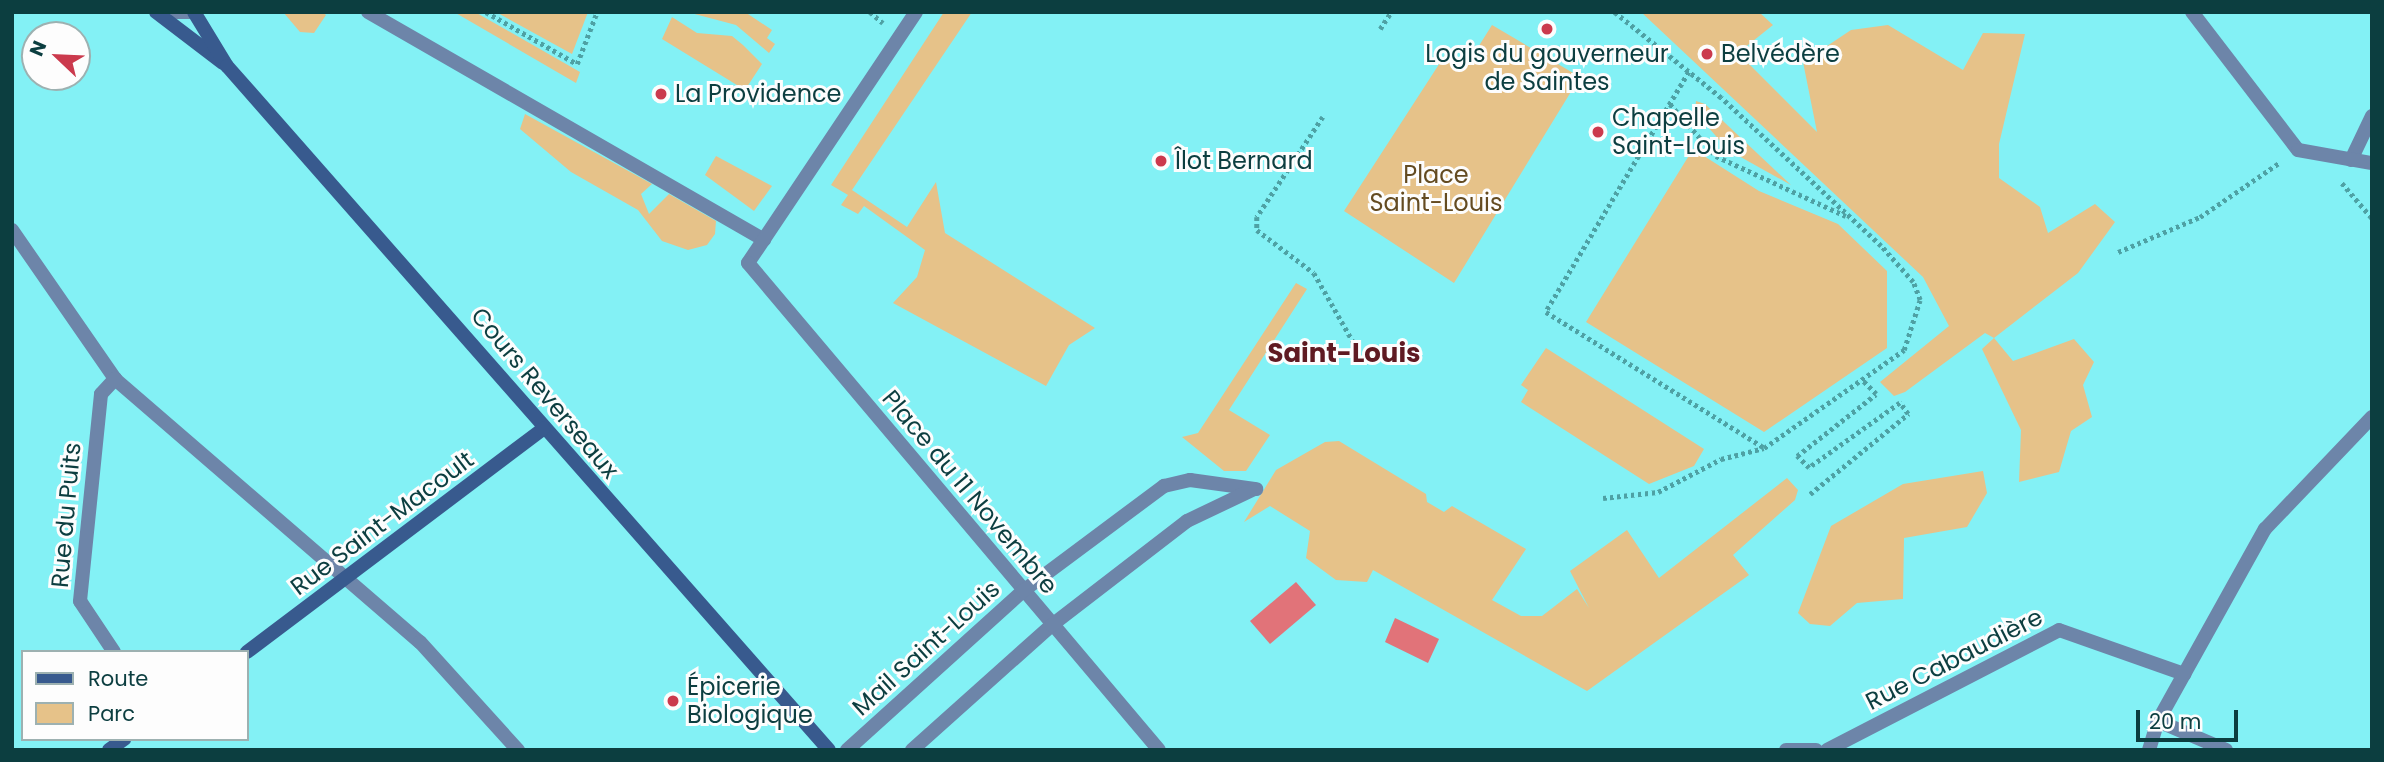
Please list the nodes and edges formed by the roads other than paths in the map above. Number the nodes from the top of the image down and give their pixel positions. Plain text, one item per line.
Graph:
1 (156, 12) edge
2 (177, 12) edge
3 (193, 12) edge
4 (368, 12) edge
5 (916, 12) edge
6 (2198, 16) edge
7 (227, 66) junction
8 (2372, 116) edge
9 (2351, 160) junction
10 (2372, 163) edge
11 (12, 230) edge
12 (764, 240) junction
13 (115, 379) junction
14 (2372, 417) edge
15 (543, 429) junction
16 (350, 578) junction
17 (1023, 591) junction
18 (1052, 625) junction
19 (113, 650) edge
20 (248, 651) edge
21 (2184, 674) junction
22 (2158, 721) junction
23 (518, 750) edge
24 (829, 750) edge
25 (847, 750) edge
26 (912, 750) edge
27 (1159, 750) edge
28 (1786, 750) edge
29 (1816, 750) edge
30 (1827, 750) edge
31 (2149, 750) edge
32 (2226, 750) edge

1 - 7 main road, Cours Reverseaux
2 - 3 street
3 - 7 main road, Cours Reverseaux
4 - 12 street
5 - 12 street
6 - 9 street
7 - 15 main road, Cours Reverseaux
8 - 9 street
9 - 10 street
11 - 13 street
12 - 17 street, Place du 11 Novembre
13 - 16 street
13 - 19 street, Rue du Puits
14 - 21 street
15 - 16 main road, Rue Saint-Macoult
15 - 24 main road, Cours Reverseaux
16 - 20 main road, Rue Saint-Macoult
16 - 23 street
17 - 18 street, Place du 11 Novembre
17 - 18 street, Mail Saint-Louis
17 - 25 street, Mail Saint-Louis
18 - 26 street
18 - 27 street, Place du 11 Novembre
21 - 22 street
21 - 30 street, Rue Cabaudière
22 - 31 street
22 - 32 street
28 - 29 street

